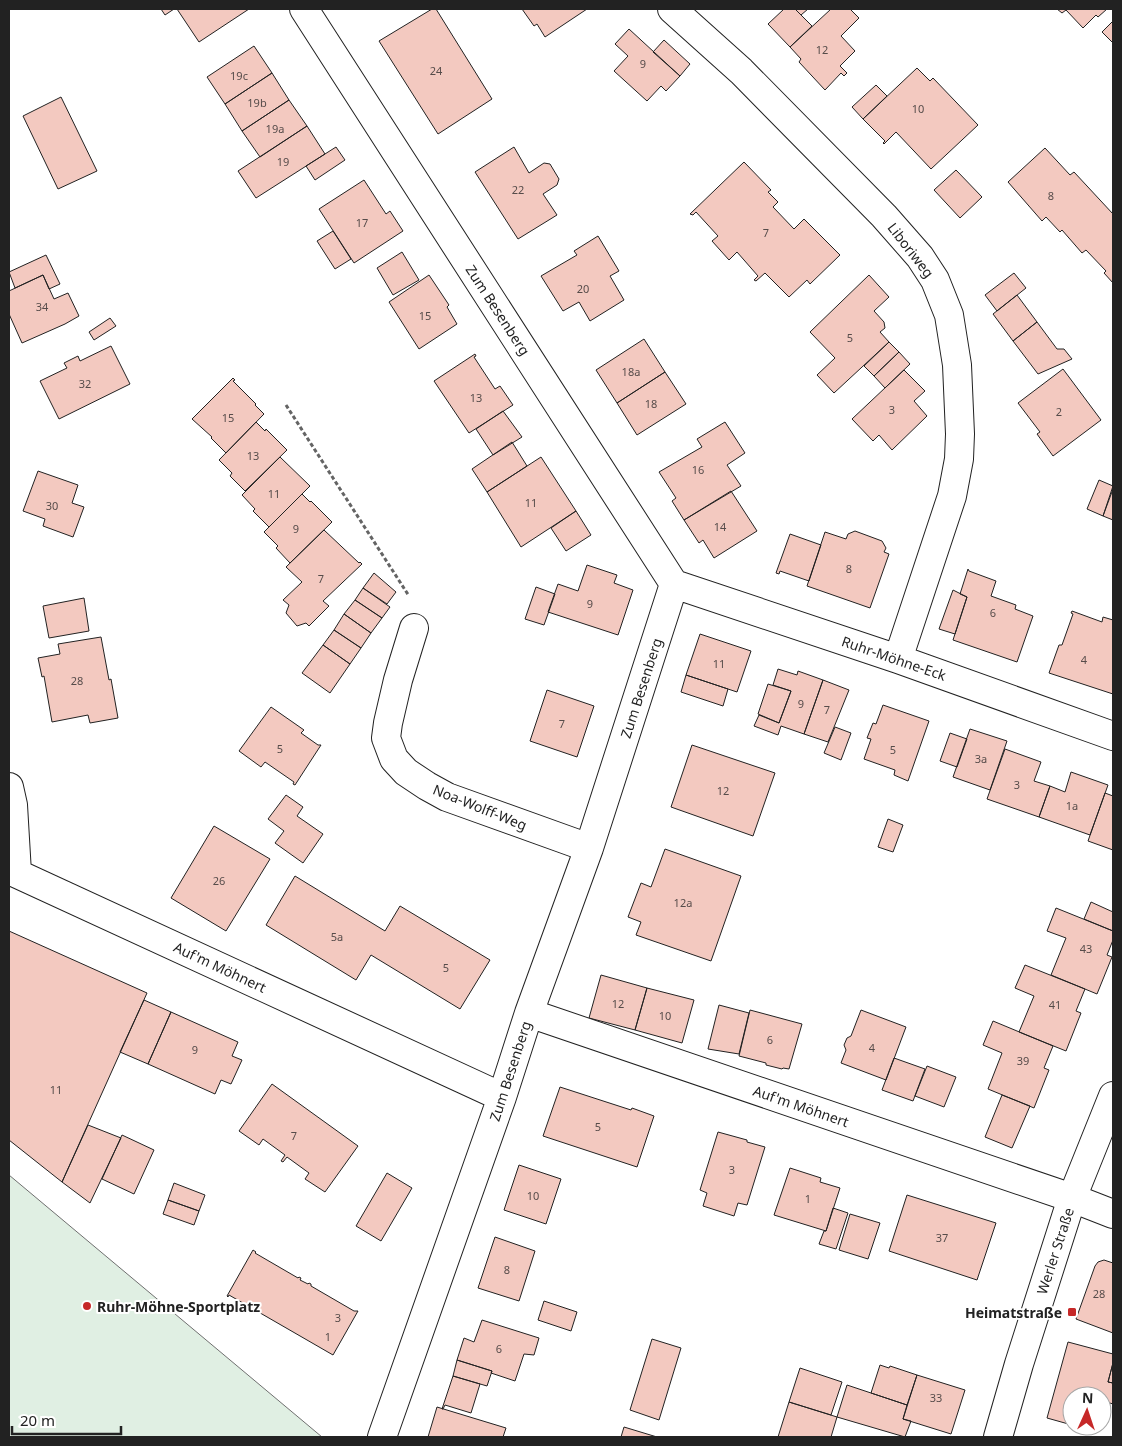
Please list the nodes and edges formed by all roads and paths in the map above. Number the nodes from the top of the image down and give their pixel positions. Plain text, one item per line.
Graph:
1 (304, 9) edge
2 (672, 9) edge
3 (286, 405) dead end
4 (674, 584) junction
5 (414, 628) joint
6 (898, 659) junction
7 (1113, 736) edge
8 (9, 787) edge
9 (590, 848) junction
10 (13, 872) edge
11 (529, 1013) junction
12 (1113, 1096) edge
13 (502, 1097) junction
14 (1072, 1198) junction
15 (1113, 1214) edge
16 (382, 1437) edge
17 (998, 1437) edge

1 - 4 street, Zum Besenberg
2 - 6 street, Liboriweg
3 - 5 path
4 - 6 street, Ruhr-Möhne-Eck
4 - 9 street, Zum Besenberg
5 - 9 street, Noa-Wolff-Weg
6 - 7 street, Ruhr-Möhne-Eck
8 - 10 street, Auf'm Möhnert
9 - 11 street, Zum Besenberg
10 - 13 street, Auf'm Möhnert
11 - 13 street, Zum Besenberg
11 - 14 street, Auf'm Möhnert
12 - 14 street, Werler Straße
13 - 16 street, Zum Besenberg
14 - 15 street
14 - 17 street, Werler Straße

